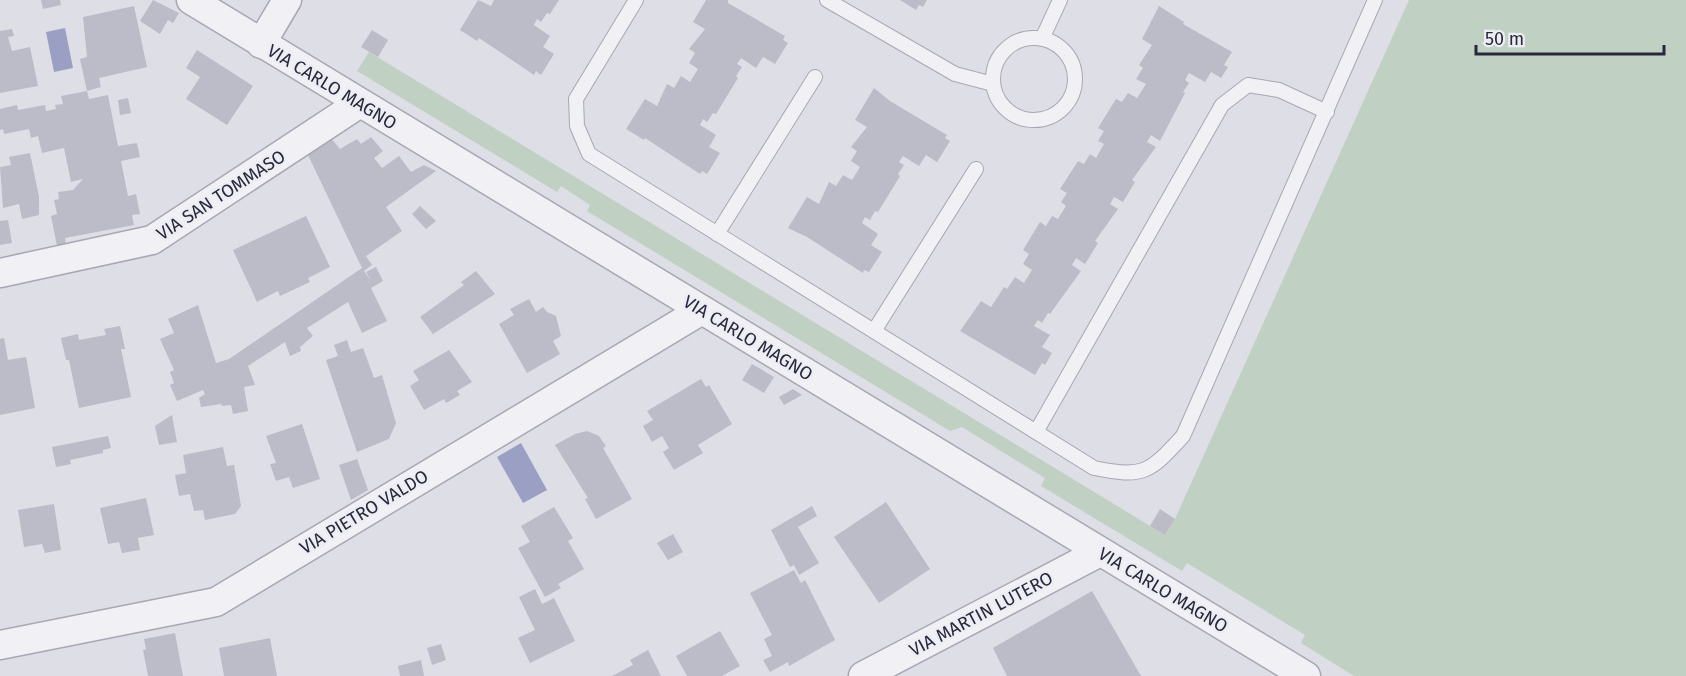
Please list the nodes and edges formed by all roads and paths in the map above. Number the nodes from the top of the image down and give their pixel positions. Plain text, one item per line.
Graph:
1 (190, 0) edge
2 (287, 0) edge
3 (636, 0) edge
4 (827, 0) edge
5 (1060, 0) edge
6 (1375, 0) edge
7 (1042, 39) junction
8 (261, 44) junction
9 (815, 77) dead end
10 (993, 84) junction
11 (360, 103) junction
12 (1327, 112) junction
13 (976, 169) dead end
14 (717, 234) junction
15 (0, 273) edge
16 (702, 310) junction
17 (874, 331) junction
18 (1036, 432) junction
19 (1100, 552) junction
20 (0, 645) edge
21 (862, 676) edge
22 (1306, 676) edge

1 - 8 street, VIA CARLO MAGNO
2 - 8 street
3 - 14 lane
4 - 10 lane
5 - 7 lane
6 - 12 lane
7 - 10 lane
7 - 10 lane
8 - 11 street, VIA CARLO MAGNO
9 - 14 lane
11 - 15 street, VIA SAN TOMMASO
11 - 16 street, VIA CARLO MAGNO
12 - 18 lane
12 - 18 lane
13 - 17 lane
14 - 17 lane
16 - 19 street, VIA CARLO MAGNO
16 - 20 street, VIA PIETRO VALDO
17 - 18 lane
19 - 21 street, VIA MARTIN LUTERO
19 - 22 street, VIA CARLO MAGNO

